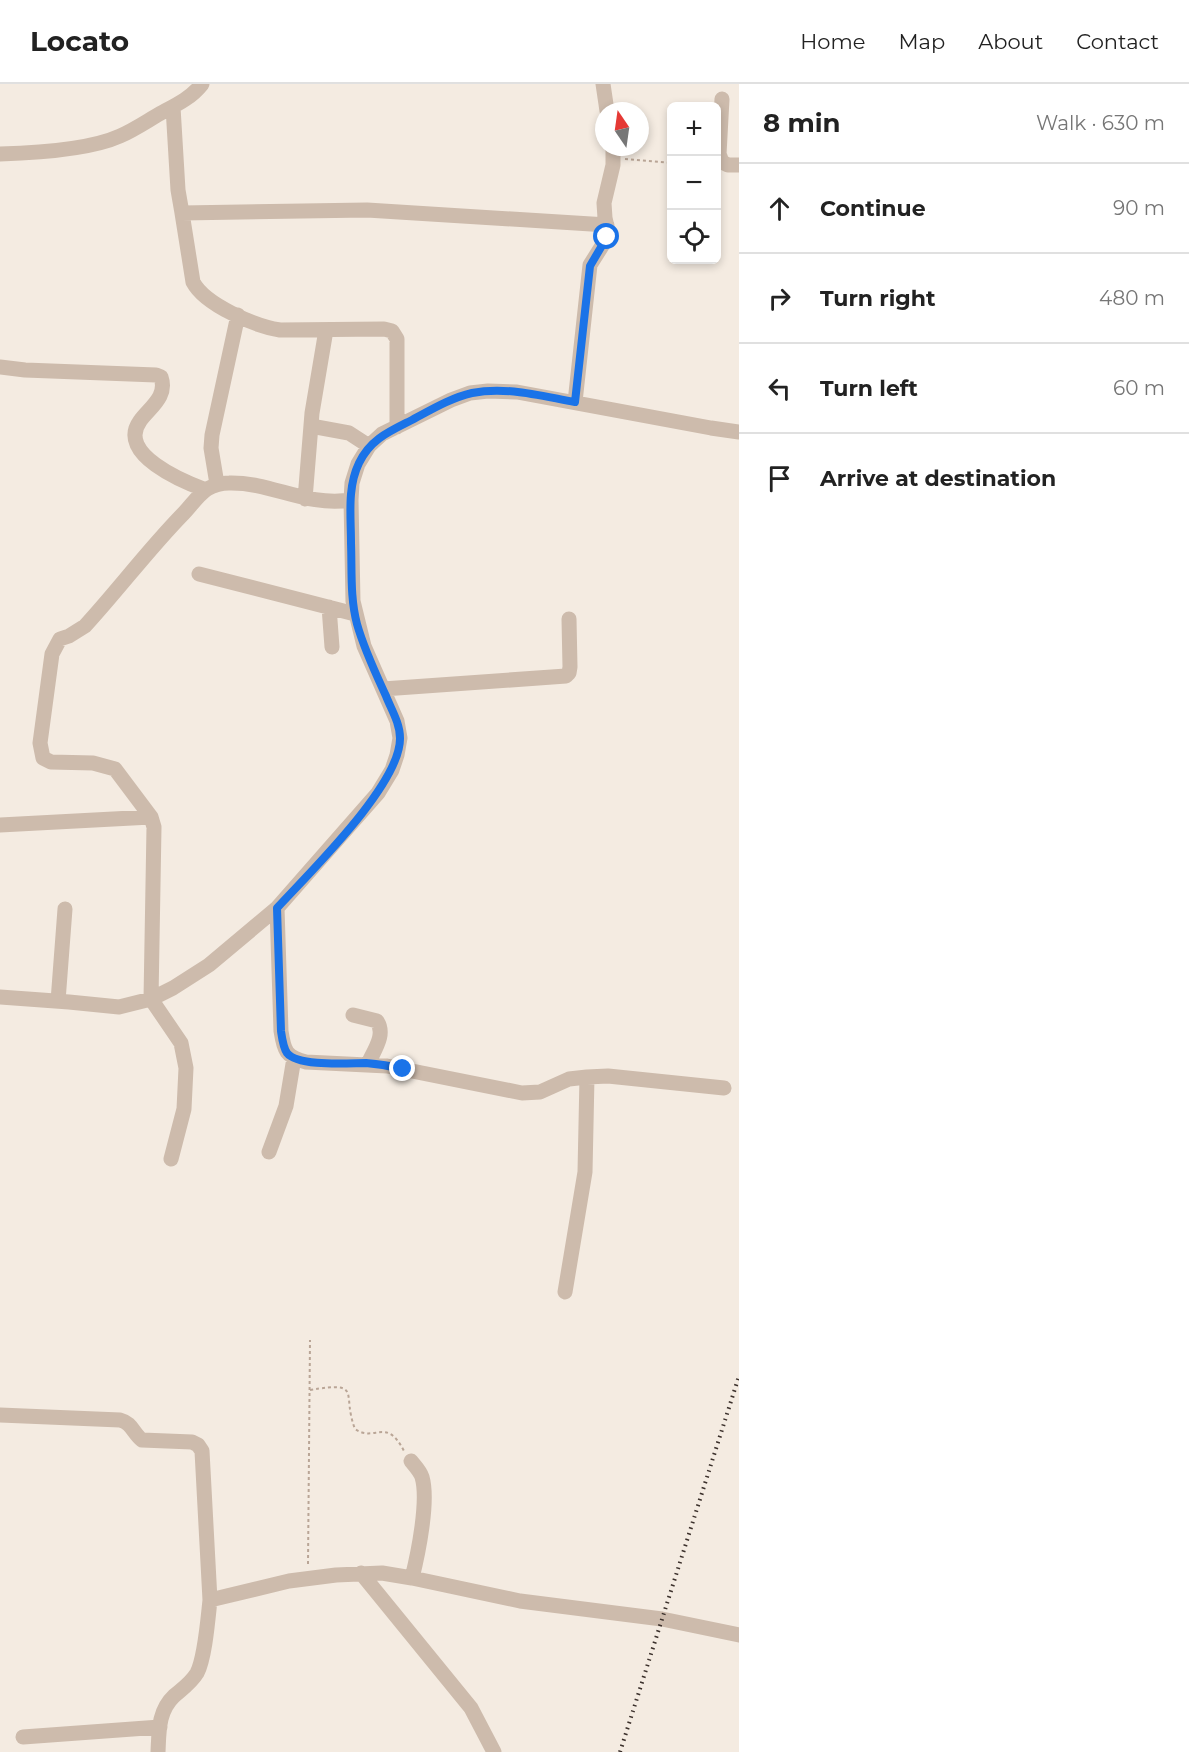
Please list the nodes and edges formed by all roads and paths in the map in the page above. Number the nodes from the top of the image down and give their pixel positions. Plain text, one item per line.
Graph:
1 (202, 84) edge
2 (603, 84) edge
3 (722, 99) dead end
4 (606, 102) edge
5 (173, 107) junction
6 (0, 154) edge
7 (612, 156) edge
8 (634, 156) edge
9 (667, 162) edge
10 (739, 165) edge
11 (182, 213) junction
12 (607, 225) junction
13 (238, 315) junction
14 (326, 330) junction
15 (0, 367) edge
16 (575, 402) junction
17 (311, 426) junction
18 (397, 427) junction
19 (739, 432) edge
20 (369, 446) junction
21 (211, 487) junction
22 (305, 499) junction
23 (351, 500) junction
24 (199, 574) dead end
25 (329, 608) junction
26 (355, 614) junction
27 (569, 619) dead end
28 (332, 647) dead end
29 (383, 689) junction
30 (151, 817) junction
31 (0, 825) edge
32 (277, 908) junction
33 (65, 909) dead end
34 (0, 997) edge
35 (151, 999) junction
36 (58, 1001) junction
37 (353, 1015) dead end
38 (294, 1058) junction
39 (368, 1064) junction
40 (587, 1077) junction
41 (724, 1088) dead end
42 (269, 1152) dead end
43 (171, 1159) dead end
44 (565, 1292) dead end
45 (310, 1340) dead end
46 (309, 1390) junction
47 (0, 1416) edge
48 (411, 1461) joint
49 (361, 1573) junction
50 (412, 1578) junction
51 (308, 1579) junction
52 (210, 1600) junction
53 (739, 1635) edge
54 (160, 1727) junction
55 (23, 1737) dead end
56 (158, 1752) edge
57 (494, 1752) edge

1 - 5 street
2 - 4 street
3 - 10 street
5 - 6 street
5 - 11 street
7 - 12 street
8 - 9 path
11 - 12 street
11 - 13 street
12 - 16 street
13 - 14 street
13 - 21 street
14 - 17 street
14 - 18 street
15 - 21 street
16 - 18 street
16 - 19 street
17 - 20 street
17 - 22 street
18 - 20 street
20 - 23 street
21 - 22 street
21 - 30 street
22 - 23 street
23 - 26 street
24 - 25 street
25 - 26 street
25 - 28 street
26 - 29 street
27 - 29 street
29 - 32 street
30 - 31 street
30 - 35 street
32 - 35 street
32 - 38 street
33 - 36 street
34 - 36 street
35 - 36 street
35 - 43 street
37 - 39 street
38 - 39 street
38 - 42 street
39 - 40 street
40 - 41 street
40 - 44 street
45 - 46 path
46 - 48 path
46 - 51 path
47 - 52 street
48 - 50 street
49 - 50 street
49 - 51 street
49 - 57 street
50 - 53 street
51 - 52 street
52 - 54 street
54 - 55 street
54 - 56 street

